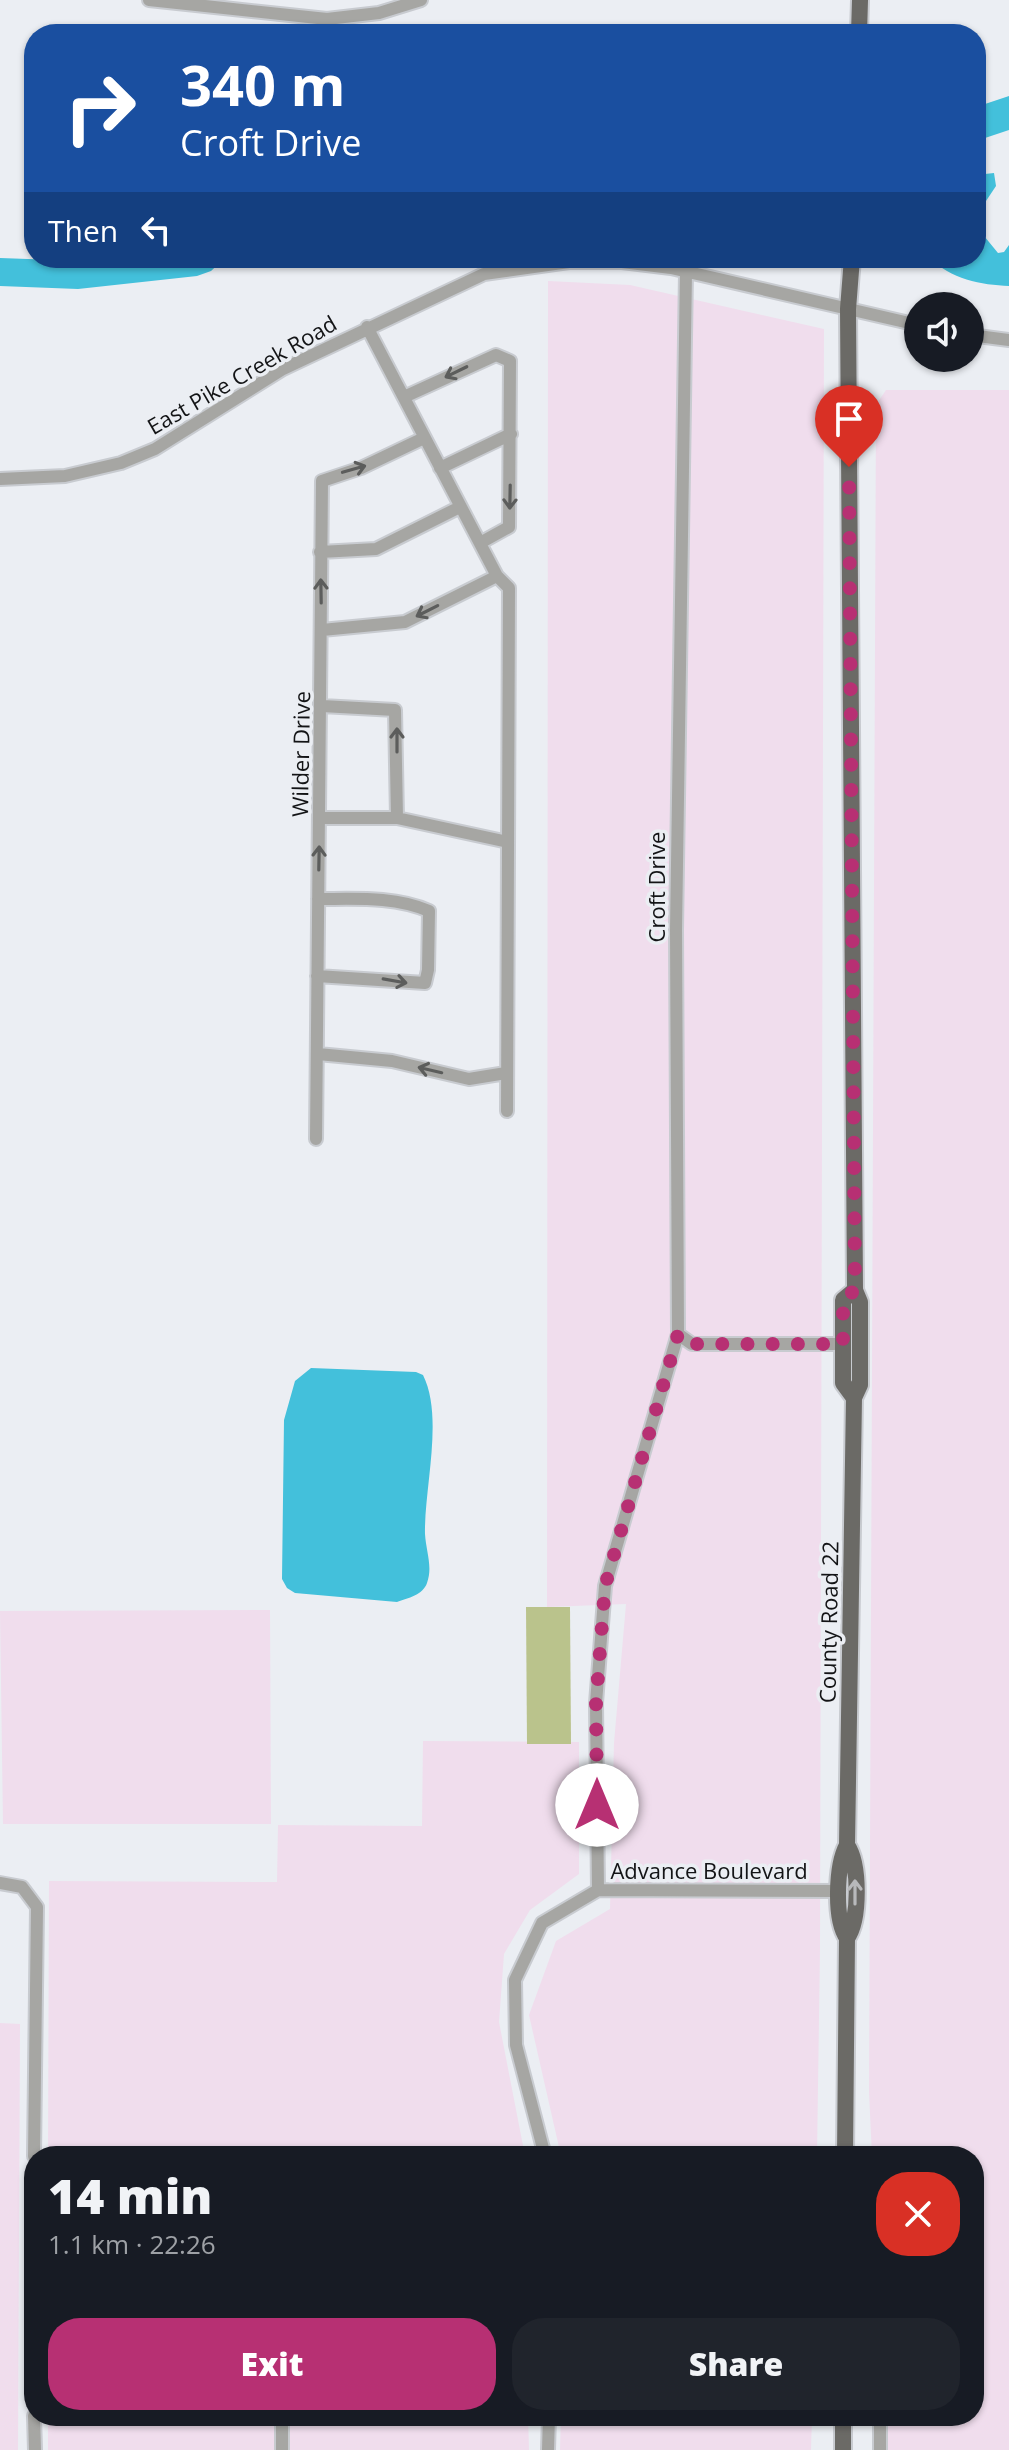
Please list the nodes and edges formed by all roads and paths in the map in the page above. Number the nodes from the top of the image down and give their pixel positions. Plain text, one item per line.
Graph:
1 (149, 0) edge
2 (421, 0) edge
3 (860, 0) edge
4 (859, 24) edge
5 (526, 268) edge
6 (660, 268) edge
7 (851, 268) edge
8 (686, 272) junction
9 (848, 309) junction
10 (904, 322) edge
11 (367, 327) junction
12 (984, 337) edge
13 (1009, 340) edge
14 (404, 397) junction
15 (511, 434) junction
16 (424, 438) junction
17 (440, 468) junction
18 (0, 479) edge
19 (460, 507) junction
20 (480, 543) junction
21 (320, 552) junction
22 (497, 576) junction
23 (322, 630) junction
24 (322, 706) junction
25 (320, 818) junction
26 (397, 818) junction
27 (508, 842) junction
28 (318, 899) junction
29 (317, 976) junction
30 (318, 1054) junction
31 (506, 1073) junction
32 (507, 1111) dead end
33 (316, 1139) dead end
34 (855, 1290) junction
35 (678, 1334) junction
36 (843, 1344) junction
37 (854, 1398) junction
38 (847, 1845) junction
39 (0, 1883) edge
40 (598, 1890) junction
41 (840, 1891) junction
42 (847, 1938) junction
43 (34, 2146) edge
44 (542, 2146) edge
45 (845, 2146) edge
46 (34, 2426) edge
47 (282, 2426) edge
48 (549, 2426) edge
49 (843, 2426) edge
50 (880, 2426) edge
51 (35, 2450) edge
52 (282, 2450) edge
53 (548, 2450) edge
54 (843, 2450) edge
55 (880, 2450) edge

1 - 2 street
3 - 4 main road
5 - 11 street, East Pike Creek Road
6 - 8 street, East Pike Creek Road
7 - 9 main road, County Road 22
8 - 9 street, East Pike Creek Road
8 - 35 street, Croft Drive
9 - 10 street, East Pike Creek Road
9 - 34 main road, County Road 22
11 - 14 street
11 - 18 street, East Pike Creek Road
12 - 13 street
15 -> 14 street
14 - 16 street
15 - 17 street
15 -> 20 street
16 - 17 street
21 -> 16 street, Wilder Drive
17 - 19 street
19 - 20 street
19 - 21 street
20 - 22 street
23 -> 21 street, Wilder Drive
22 -> 23 street
22 - 27 street
23 - 24 street, Wilder Drive
24 - 25 street, Wilder Drive
26 -> 24 street
25 - 26 street
28 -> 25 street, Wilder Drive
26 - 27 street
27 - 31 street
28 - 29 street, Wilder Drive
29 -> 28 street
29 - 30 street, Wilder Drive
31 -> 30 street
30 - 33 street, Wilder Drive
31 - 32 street
34 - 36 main road, County Road 22
34 - 37 main road, County Road 22
35 - 36 street
35 - 40 street, Croft Drive
36 - 37 main road, County Road 22
37 - 38 main road, County Road 22
38 - 41 main road, County Road 22
42 -> 38 main road, County Road 22
39 - 43 street
40 - 41 street, Advance Boulevard
40 - 44 street, Advance Boulevard
41 - 42 main road, County Road 22
42 - 45 main road, County Road 22
46 - 51 street
47 - 52 street
48 - 53 street
49 - 54 main road
50 - 55 street

